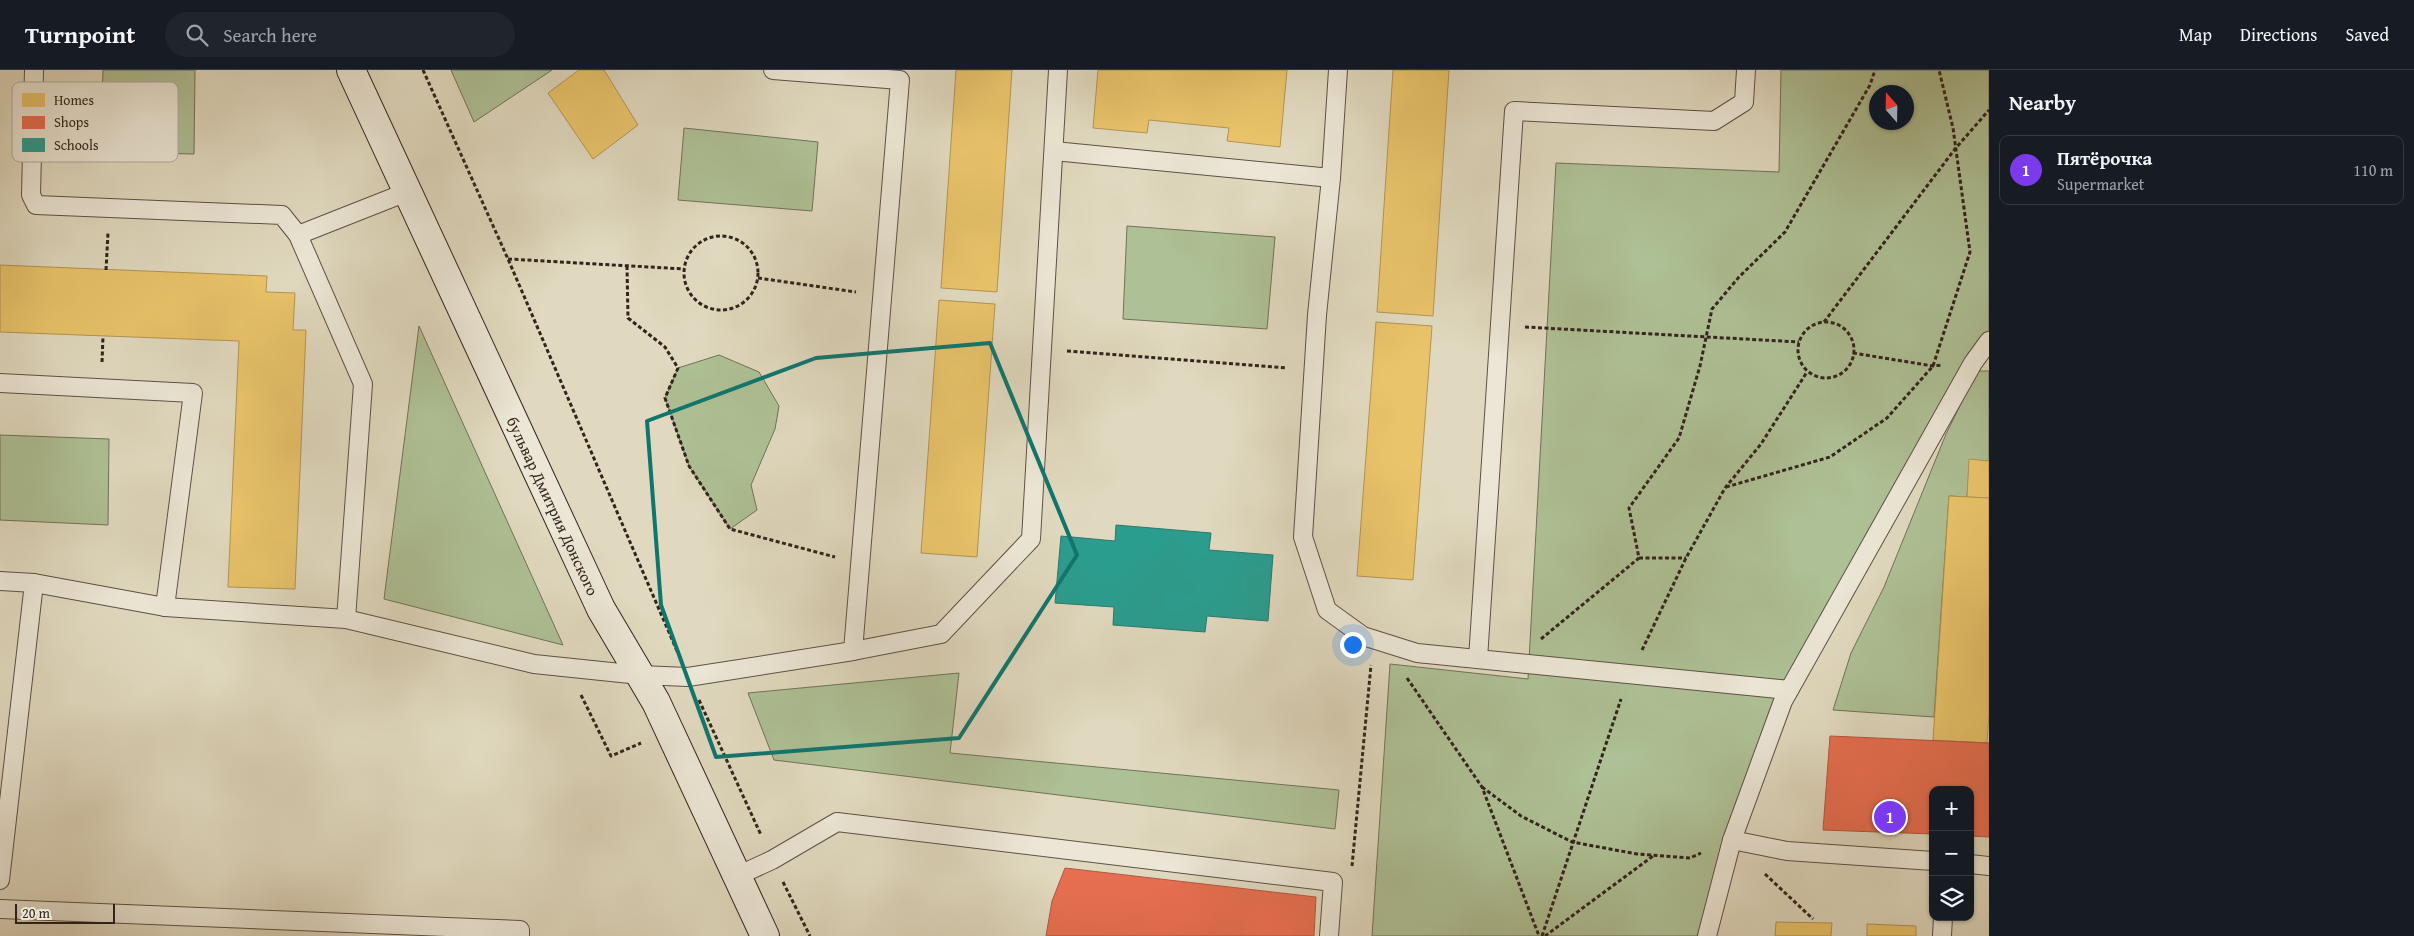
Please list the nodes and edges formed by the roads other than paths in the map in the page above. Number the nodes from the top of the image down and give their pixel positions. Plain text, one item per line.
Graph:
1 (351, 70) edge
2 (774, 70) edge
3 (1058, 70) edge
4 (1338, 70) edge
5 (1746, 70) edge
6 (1054, 151) junction
7 (33, 162) edge
8 (1331, 178) junction
9 (407, 192) junction
10 (298, 236) junction
11 (1989, 341) edge
12 (1981, 363) edge
13 (0, 382) edge
14 (0, 581) edge
15 (34, 583) junction
16 (165, 607) junction
17 (346, 619) junction
18 (853, 651) junction
19 (1478, 659) junction
20 (640, 675) junction
21 (1789, 690) junction
22 (1732, 840) junction
23 (1929, 862) edge
24 (1974, 864) edge
25 (1989, 866) edge
26 (737, 876) junction
27 (0, 880) edge
28 (0, 909) edge
29 (1943, 921) edge
30 (520, 936) edge
31 (765, 936) edge
32 (1329, 936) edge
33 (1707, 936) edge
34 (1942, 936) edge

1 - 9 street, бульвар Дмитрия Донского
2 - 18 lane
3 - 6 lane
4 - 8 lane
5 - 19 lane
6 - 8 lane
6 - 18 lane
7 - 10 lane
8 - 19 lane
9 - 10 lane
9 - 20 street, бульвар Дмитрия Донского
10 - 17 lane
11 - 12 lane
12 - 21 lane
13 - 16 lane
14 - 15 lane
15 - 16 lane
15 - 27 lane
16 - 17 lane
17 - 20 lane
18 - 20 lane
19 - 21 lane
20 - 26 street, бульвар Дмитрия Донского
21 - 22 lane
22 - 23 lane
22 - 33 lane
24 - 25 lane
26 - 31 street, бульвар Дмитрия Донского
26 - 32 lane
28 - 30 lane
29 - 34 lane

